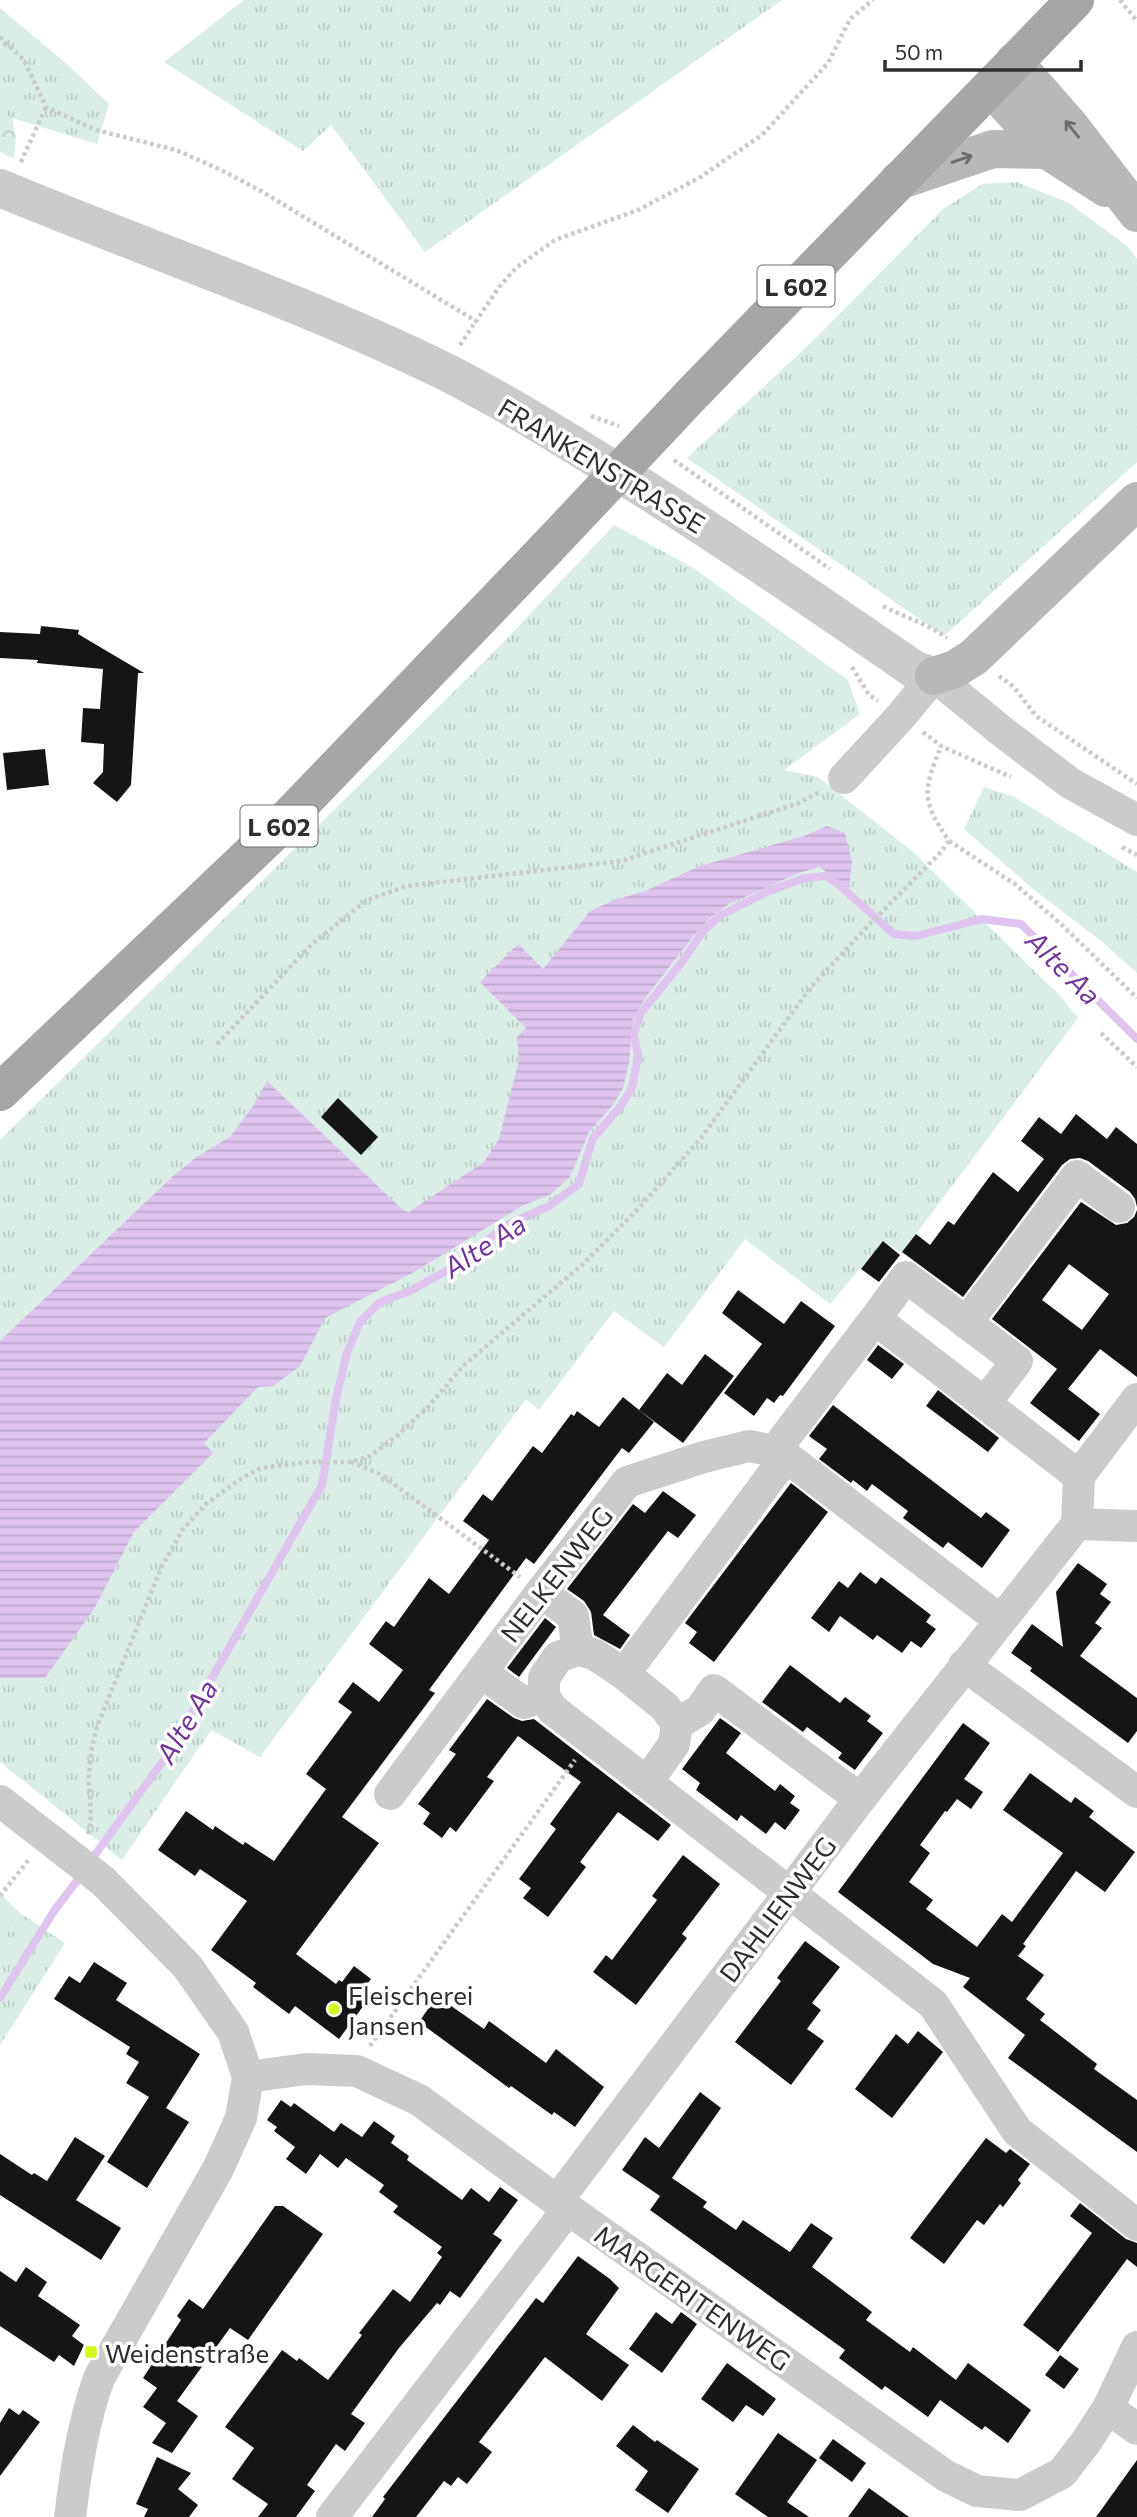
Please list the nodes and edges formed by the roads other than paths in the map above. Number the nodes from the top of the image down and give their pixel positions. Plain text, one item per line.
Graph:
1 (1069, 6) edge
2 (1002, 75) junction
3 (1047, 150) junction
4 (898, 181) junction
5 (4, 190) edge
6 (1132, 208) edge
7 (1137, 501) edge
8 (934, 676) junction
9 (844, 778) road end
10 (1128, 833) edge
11 (0, 1092) edge
12 (1119, 1207) dead end
13 (874, 1320) junction
14 (966, 1323) junction
15 (1137, 1399) edge
16 (985, 1403) junction
17 (780, 1452) junction
18 (1079, 1476) junction
19 (1077, 1524) junction
20 (1137, 1526) edge
21 (541, 1592) junction
22 (999, 1620) junction
23 (578, 1650) junction
24 (964, 1665) junction
25 (481, 1672) junction
26 (624, 1674) junction
27 (544, 1696) junction
28 (677, 1724) junction
29 (647, 1782) junction
30 (1137, 1792) edge
31 (390, 1794) dead end
32 (860, 1799) junction
33 (0, 1801) edge
34 (789, 1892) junction
35 (248, 2077) junction
36 (563, 2205) junction
37 (1137, 2225) edge
38 (1137, 2347) edge
39 (1108, 2408) junction
40 (1137, 2430) edge
41 (1025, 2506) edge
42 (70, 2517) edge
43 (332, 2517) edge

1 - 2 main road, L 602
2 - 3 main road
2 - 4 main road, L 602
6 -> 2 main road
4 -> 3 main road, L 602
3 - 6 main road
4 - 11 main road, L 602, bridge
5 - 8 street, FRANKENSTRASSE
7 - 8 main road
8 - 9 street
8 - 10 street
12 - 14 street
13 - 14 street
13 - 16 street
13 - 17 street
14 - 16 street
15 - 18 street
16 - 18 street
17 - 21 street, NELKENWEG
17 - 22 street
17 - 26 street
18 - 19 street
19 - 20 street
19 - 22 street, DAHLIENWEG
21 - 23 street
21 - 25 street, NELKENWEG
22 - 24 street, DAHLIENWEG
23 - 26 street
23 - 27 street, NELKENWEG
24 - 30 street
24 - 32 street, DAHLIENWEG
25 - 27 street
25 - 31 street, NELKENWEG
26 - 28 street
27 - 29 street
28 - 29 street
28 - 32 street
29 - 34 street
32 - 34 street, DAHLIENWEG
33 - 35 street
34 - 36 street, DAHLIENWEG
34 - 37 street
35 - 36 street, MARGERITENWEG
35 - 42 street
36 - 41 street, MARGERITENWEG
36 - 43 street, DAHLIENWEG
38 - 39 street, MARGERITENWEG
39 - 40 street
39 - 41 street, MARGERITENWEG

